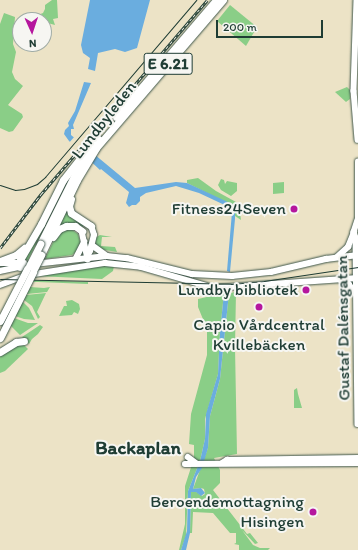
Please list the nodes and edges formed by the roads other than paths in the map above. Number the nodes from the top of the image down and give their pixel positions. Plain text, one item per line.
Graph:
1 (216, 0) edge
2 (223, 0) edge
3 (356, 0) edge
4 (358, 140) edge
5 (93, 148) junction
6 (85, 158) junction
7 (358, 162) edge
8 (83, 170) junction
9 (358, 221) edge
10 (91, 226) joint
11 (82, 231) joint
12 (354, 232) junction
13 (85, 240) junction
14 (45, 245) junction
15 (92, 245) junction
16 (28, 246) junction
17 (357, 255) edge
18 (107, 256) junction
19 (87, 257) junction
20 (336, 257) junction
21 (76, 258) junction
22 (0, 262) edge
23 (94, 264) junction
24 (19, 265) junction
25 (67, 268) junction
26 (0, 271) edge
27 (28, 275) junction
28 (357, 278) edge
29 (337, 279) junction
30 (0, 285) edge
31 (356, 294) junction
32 (0, 321) edge
33 (0, 338) edge
34 (24, 341) dead end
35 (0, 352) edge
36 (358, 424) edge
37 (188, 457) dead end
38 (358, 458) edge
39 (237, 461) junction
40 (358, 463) edge
41 (185, 464) dead end
42 (196, 464) junction

1 - 5 highway, Lundbyleden / E 6.21
2 - 5 highway, Lundbyleden / E 6.21
3 - 4 main road
5 - 6 highway, Lundbyleden / E 6.21
6 - 8 highway, Lundbyleden / E 6.21
6 - 14 highway, Lundbyleden / E 6.21
6 - 16 highway
7 - 9 main road, Gustaf Dalénsgatan
8 - 10 highway
8 - 14 highway, Lundbyleden / E 6.21
9 - 12 main road, Gustaf Dalénsgatan
10 - 15 main road
11 - 13 main road
11 - 14 highway
12 - 17 main road, Gustaf Dalénsgatan
12 - 20 main road, Gustaf Dalénsgatan
13 - 19 main road
13 - 21 main road
14 - 32 highway, Lundbyleden / E 6.21, bridge
14 - 33 highway, bridge
15 - 18 main road
15 - 19 main road
16 - 22 highway
16 - 24 highway
17 - 20 main road
17 - 28 main road, Gustaf Dalénsgatan
18 - 19 main road
18 - 20 main road
19 - 21 main road
19 - 23 main road
19 - 25 main road
21 - 24 main road
22 - 24 main road
23 - 25 main road
23 - 29 main road
24 - 26 main road
24 - 27 main road
25 - 27 main road
27 - 30 main road
28 - 29 main road
28 - 31 main road, Gustaf Dalénsgatan
29 - 31 main road
31 - 36 main road, Gustaf Dalénsgatan
34 - 35 highway
37 - 42 main road
38 - 39 main road
39 - 40 main road
39 - 42 main road
41 - 42 main road

